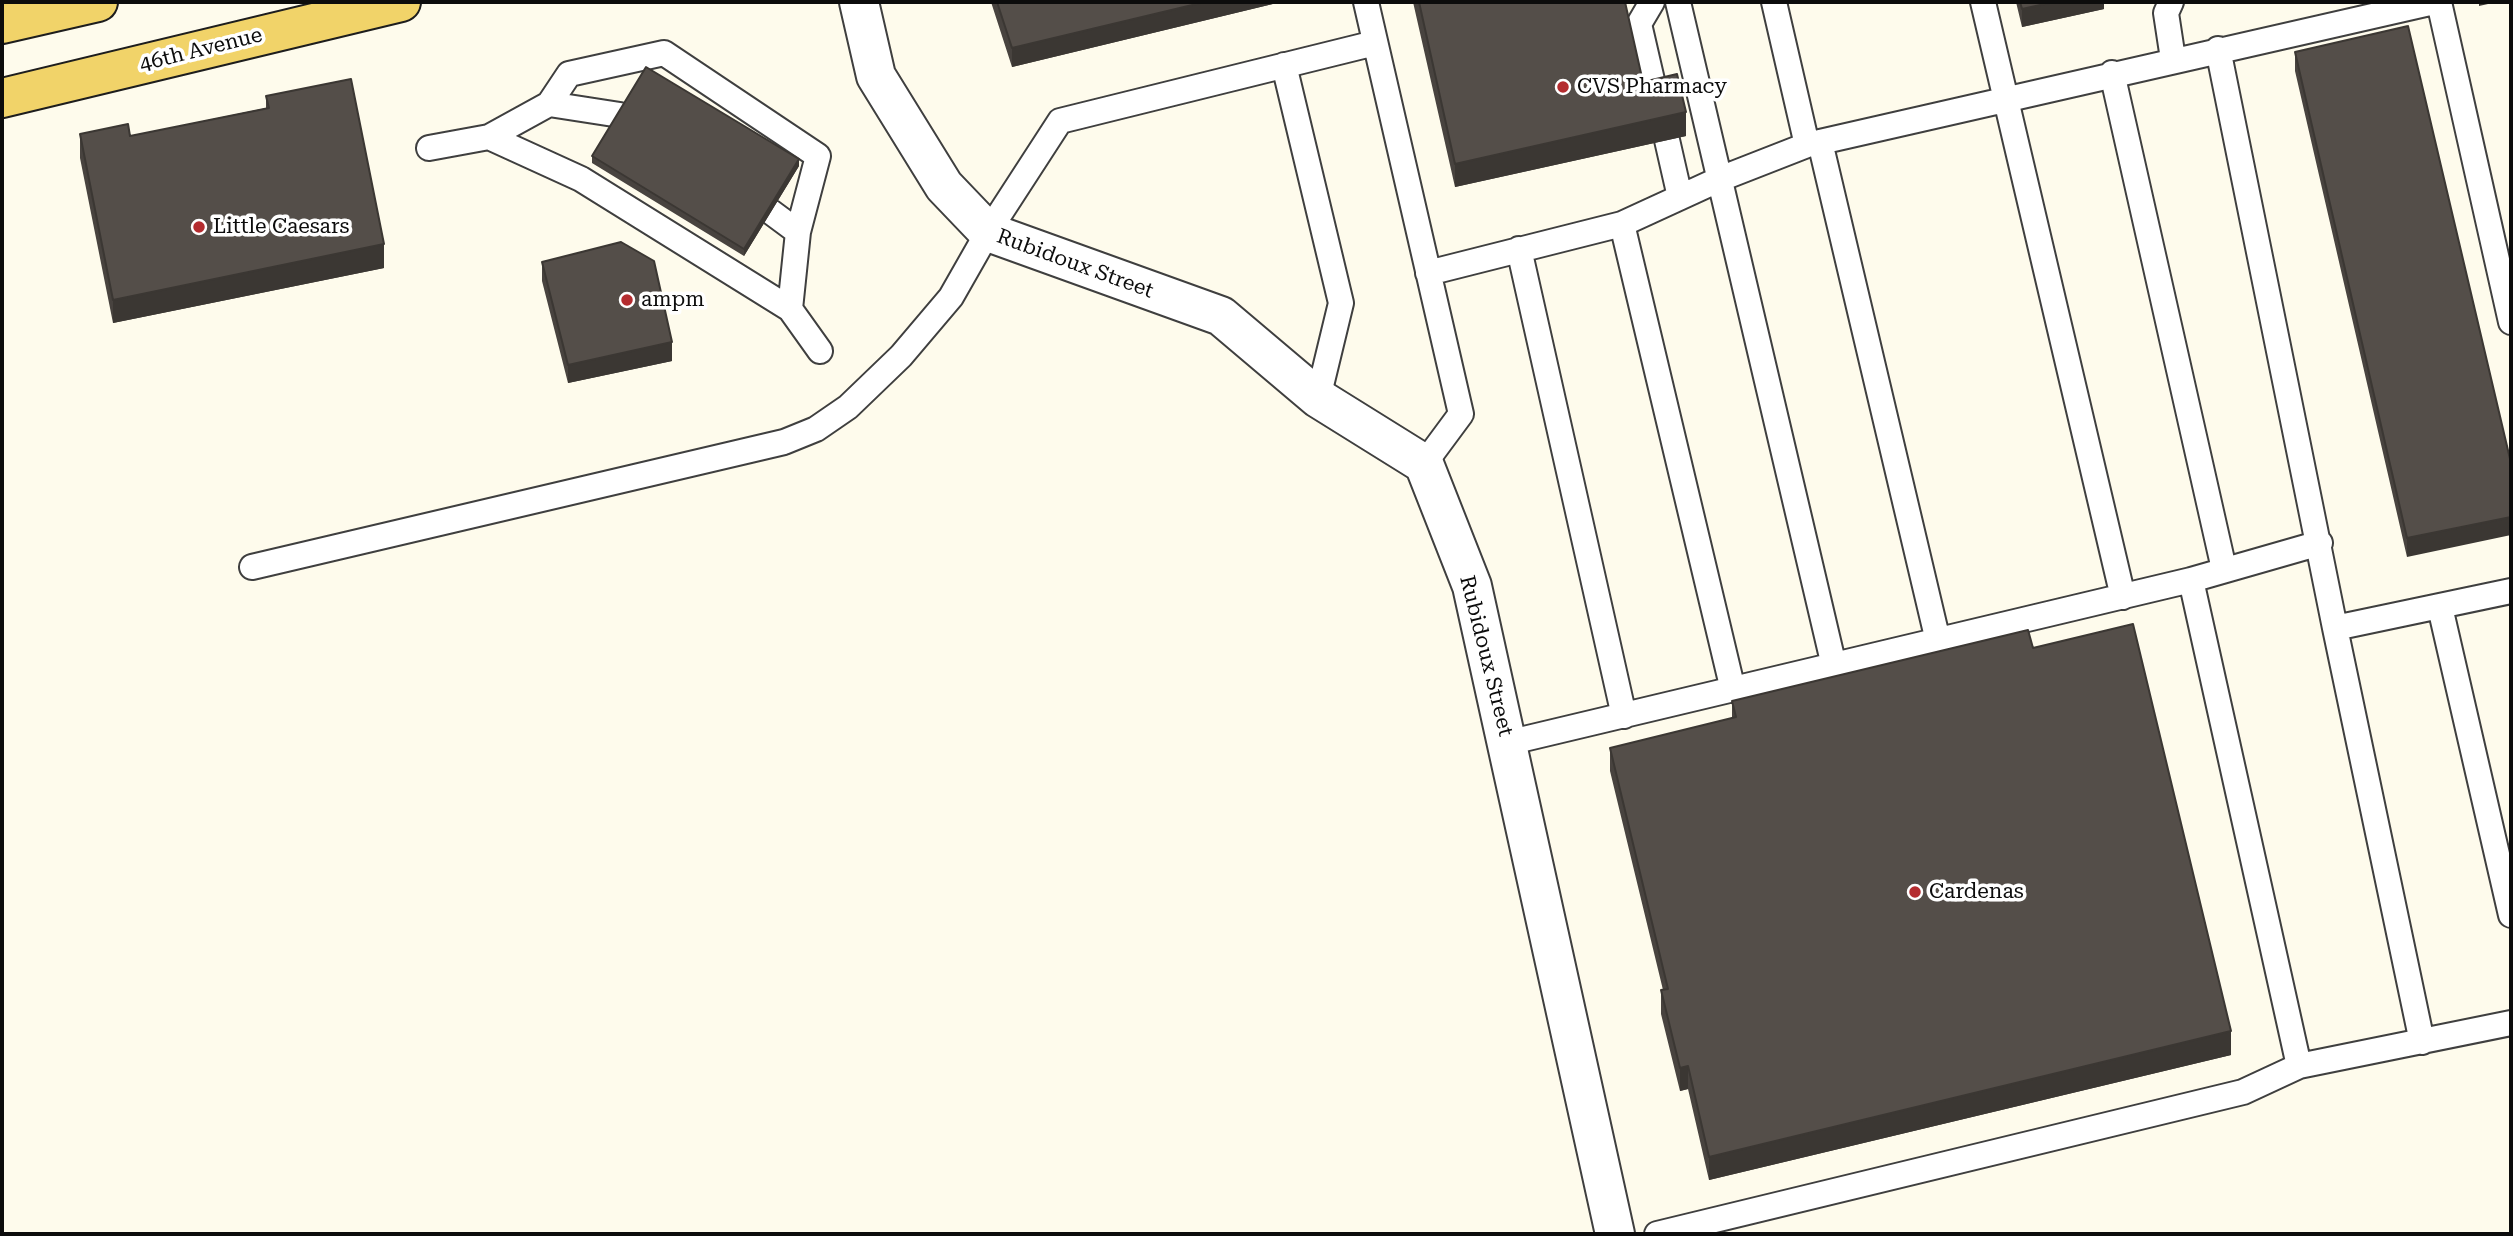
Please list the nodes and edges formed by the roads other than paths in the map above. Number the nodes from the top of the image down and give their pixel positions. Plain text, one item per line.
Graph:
1 (98, 2) edge
2 (401, 2) edge
3 (859, 2) edge
4 (1366, 2) edge
5 (1652, 2) edge
6 (1678, 2) edge
7 (1774, 2) edge
8 (1983, 2) edge
9 (2171, 2) edge
10 (2436, 2) edge
11 (57, 7) edge
12 (2, 24) edge
13 (1375, 43) junction
14 (2218, 49) junction
15 (2173, 59) junction
16 (1284, 65) junction
17 (2112, 73) junction
18 (2007, 97) junction
19 (2, 98) edge
20 (1657, 102) edge
21 (549, 104) junction
22 (620, 115) edge
23 (489, 137) junction
24 (1667, 139) edge
25 (1813, 144) junction
26 (429, 148) dead end
27 (1720, 179) junction
28 (1680, 197) junction
29 (771, 212) edge
30 (1622, 224) junction
31 (798, 232) junction
32 (988, 232) junction
33 (1519, 249) junction
34 (1429, 273) junction
35 (790, 309) junction
36 (2511, 322) edge
37 (820, 351) dead end
38 (1318, 398) junction
39 (1424, 464) junction
40 (2320, 543) junction
41 (252, 567) dead end
42 (2224, 569) junction
43 (2191, 580) junction
44 (2511, 591) edge
45 (2123, 597) junction
46 (2440, 607) junction
47 (2335, 628) junction
48 (1938, 641) junction
49 (1834, 666) junction
50 (1732, 690) junction
51 (1624, 716) junction
52 (1507, 743) junction
53 (2511, 915) edge
54 (2511, 1023) edge
55 (2422, 1041) junction
56 (2299, 1066) junction
57 (1615, 1234) edge
58 (1657, 1234) edge

1 - 11 main road
2 - 19 main road, 46th Avenue
3 - 32 street, Rubidoux Street
4 - 13 lane
5 - 20 lane
6 - 27 lane
7 - 25 lane
8 - 18 lane
9 - 15 lane
10 - 14 lane
10 - 36 lane
11 - 12 main road
13 - 16 lane
13 - 34 lane
14 - 15 lane
14 - 40 lane
15 - 17 lane
16 - 32 lane
16 - 38 lane
17 - 18 lane
17 - 42 lane
18 - 25 lane
18 - 45 lane
21 - 22 lane
21 - 23 lane
21 - 31 lane
23 - 26 lane
23 - 35 lane
24 - 28 lane
25 - 27 lane
25 - 48 lane
27 - 28 lane
27 - 49 lane
28 - 30 lane
29 - 31 lane
30 - 33 lane
30 - 50 lane
31 - 35 lane
32 - 38 street, Rubidoux Street
32 - 41 lane
33 - 34 lane
33 - 51 lane
34 - 39 lane
35 - 37 lane
38 - 39 street, Rubidoux Street
39 - 52 street, Rubidoux Street
40 - 42 lane
40 - 47 lane
42 - 43 lane
43 - 45 lane
43 - 56 lane
44 - 46 lane
45 - 48 lane
46 - 47 lane
46 - 53 lane
47 - 55 lane
48 - 49 lane
49 - 50 lane
50 - 51 lane
51 - 52 lane
52 - 57 street, Rubidoux Street
54 - 55 lane
55 - 56 lane
56 - 58 lane

